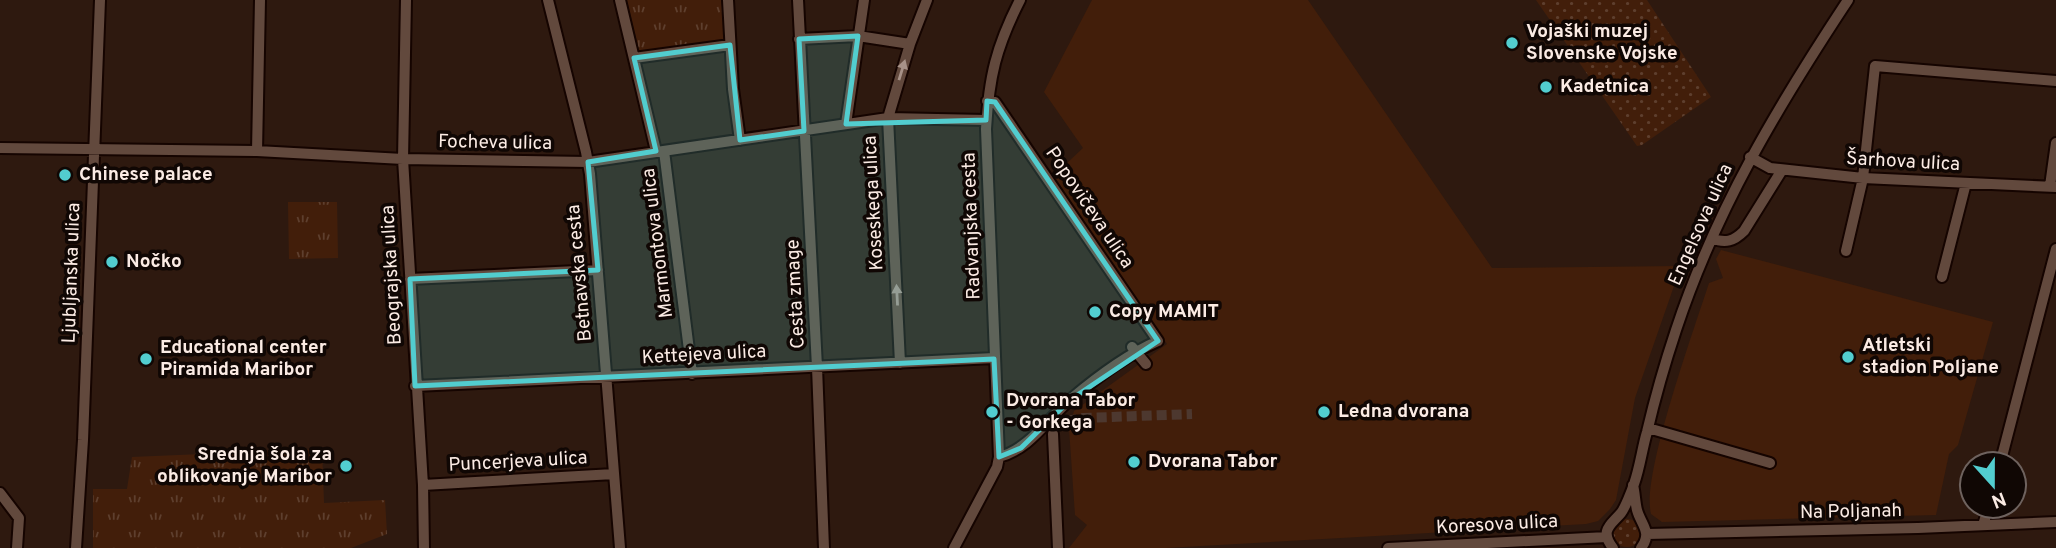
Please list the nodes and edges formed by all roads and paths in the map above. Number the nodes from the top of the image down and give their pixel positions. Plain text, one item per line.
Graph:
1 (100, 0) edge
2 (260, 0) edge
3 (406, 0) edge
4 (548, 0) edge
5 (620, 0) edge
6 (727, 0) edge
7 (798, 0) edge
8 (864, 0) edge
9 (927, 0) edge
10 (1020, 0) edge
11 (1848, 0) edge
12 (858, 36) junction
13 (799, 39) junction
14 (910, 44) junction
15 (730, 45) junction
16 (634, 58) junction
17 (2056, 81) edge
18 (987, 101) junction
19 (888, 118) junction
20 (986, 120) junction
21 (846, 124) junction
22 (804, 131) junction
23 (740, 140) junction
24 (2056, 143) edge
25 (0, 148) edge
26 (95, 151) junction
27 (257, 151) junction
28 (660, 151) junction
29 (1751, 157) junction
30 (403, 159) junction
31 (588, 162) junction
32 (1782, 170) junction
33 (1863, 178) junction
34 (1966, 183) junction
35 (2053, 187) edge
36 (1712, 237) junction
37 (2056, 248) edge
38 (1846, 251) dead end
39 (598, 270) junction
40 (1941, 277) dead end
41 (411, 279) junction
42 (1134, 349) junction
43 (994, 358) junction
44 (900, 363) junction
45 (1146, 364) dead end
46 (817, 367) junction
47 (692, 373) junction
48 (607, 378) junction
49 (415, 386) junction
50 (1648, 428) junction
51 (1053, 434) dead end
52 (2004, 450) edge
53 (999, 457) junction
54 (1770, 463) dead end
55 (614, 474) junction
56 (423, 485) junction
57 (1633, 485) junction
58 (0, 494) edge
59 (80, 498) junction
60 (1620, 514) junction
61 (1640, 517) junction
62 (1985, 520) edge
63 (2056, 522) edge
64 (1983, 525) junction
65 (1647, 534) junction
66 (1607, 537) junction
67 (17, 548) edge
68 (76, 548) edge
69 (83, 548) edge
70 (424, 548) edge
71 (620, 548) edge
72 (824, 548) edge
73 (954, 548) edge
74 (1058, 548) edge
75 (1388, 548) edge
76 (1613, 548) edge
77 (1641, 548) edge

1 - 26 street, Ljubljanska ulica
2 - 27 street
3 - 30 street, Beograjska ulica
4 - 31 street, Betnavska cesta
5 - 16 street, Marmontova ulica
6 - 15 street
7 - 13 street, Cesta zmage
8 - 12 street
9 - 14 street, Koseskega ulica
10 - 18 street, Radvanjska cesta
11 - 29 street, Engelsova ulica
12 - 13 street
12 - 14 street
12 - 21 street
13 - 22 street, Cesta zmage
19 -> 14 street, Koseskega ulica
15 - 16 street
15 - 23 street
16 - 28 street, Marmontova ulica
17 - 33 street
18 - 20 street, Radvanjska cesta
18 - 42 street, Popovičeva ulica
19 - 20 street, Focheva ulica
19 - 21 street, Focheva ulica
44 -> 19 street, Koseskega ulica
20 - 43 street, Radvanjska cesta
21 - 22 street, Focheva ulica
22 - 23 street, Focheva ulica
22 - 46 street, Cesta zmage
23 - 28 street, Focheva ulica
24 - 35 street
25 - 26 street, Focheva ulica
26 - 27 street, Focheva ulica
26 - 59 street, Ljubljanska ulica
27 - 30 street, Focheva ulica
28 - 31 street, Focheva ulica
28 - 47 street, Marmontova ulica
29 - 32 street, Šarhova ulica
29 - 36 street, Engelsova ulica
30 - 31 street, Focheva ulica
30 - 41 street, Beograjska ulica
31 - 39 street, Betnavska cesta
32 - 33 street, Šarhova ulica
32 - 36 street
33 - 34 street, Šarhova ulica
33 - 38 street
34 - 35 street, Šarhova ulica
34 - 40 street
36 - 50 street, Engelsova ulica
37 - 52 street
39 - 41 street
39 - 48 street, Betnavska cesta
41 - 49 street, Beograjska ulica
42 - 45 street
42 - 53 street
43 - 44 street, Kettejeva ulica
43 - 53 street, Radvanjska cesta
44 - 46 street, Kettejeva ulica
46 - 47 street, Kettejeva ulica
46 - 72 street, Cesta zmage
47 - 48 street, Kettejeva ulica
48 - 49 street, Kettejeva ulica
48 - 55 street, Betnavska cesta
49 - 56 street, Beograjska ulica
50 - 54 street
50 - 57 street, Engelsova ulica
51 - 74 street
53 - 73 street
55 - 56 street, Puncerjeva ulica
55 - 71 street, Betnavska cesta
56 - 70 street, Beograjska ulica
57 - 60 street, Engelsova ulica
57 - 61 street
58 - 67 street
59 - 68 street, Ljubljanska ulica
59 - 69 street
60 - 61 street
60 - 66 street, Engelsova ulica
61 - 65 street
62 - 64 street
63 - 64 street, Na Poljanah
64 - 65 street, Na Poljanah
65 - 77 street
66 - 75 street, Koresova ulica
66 - 76 street

